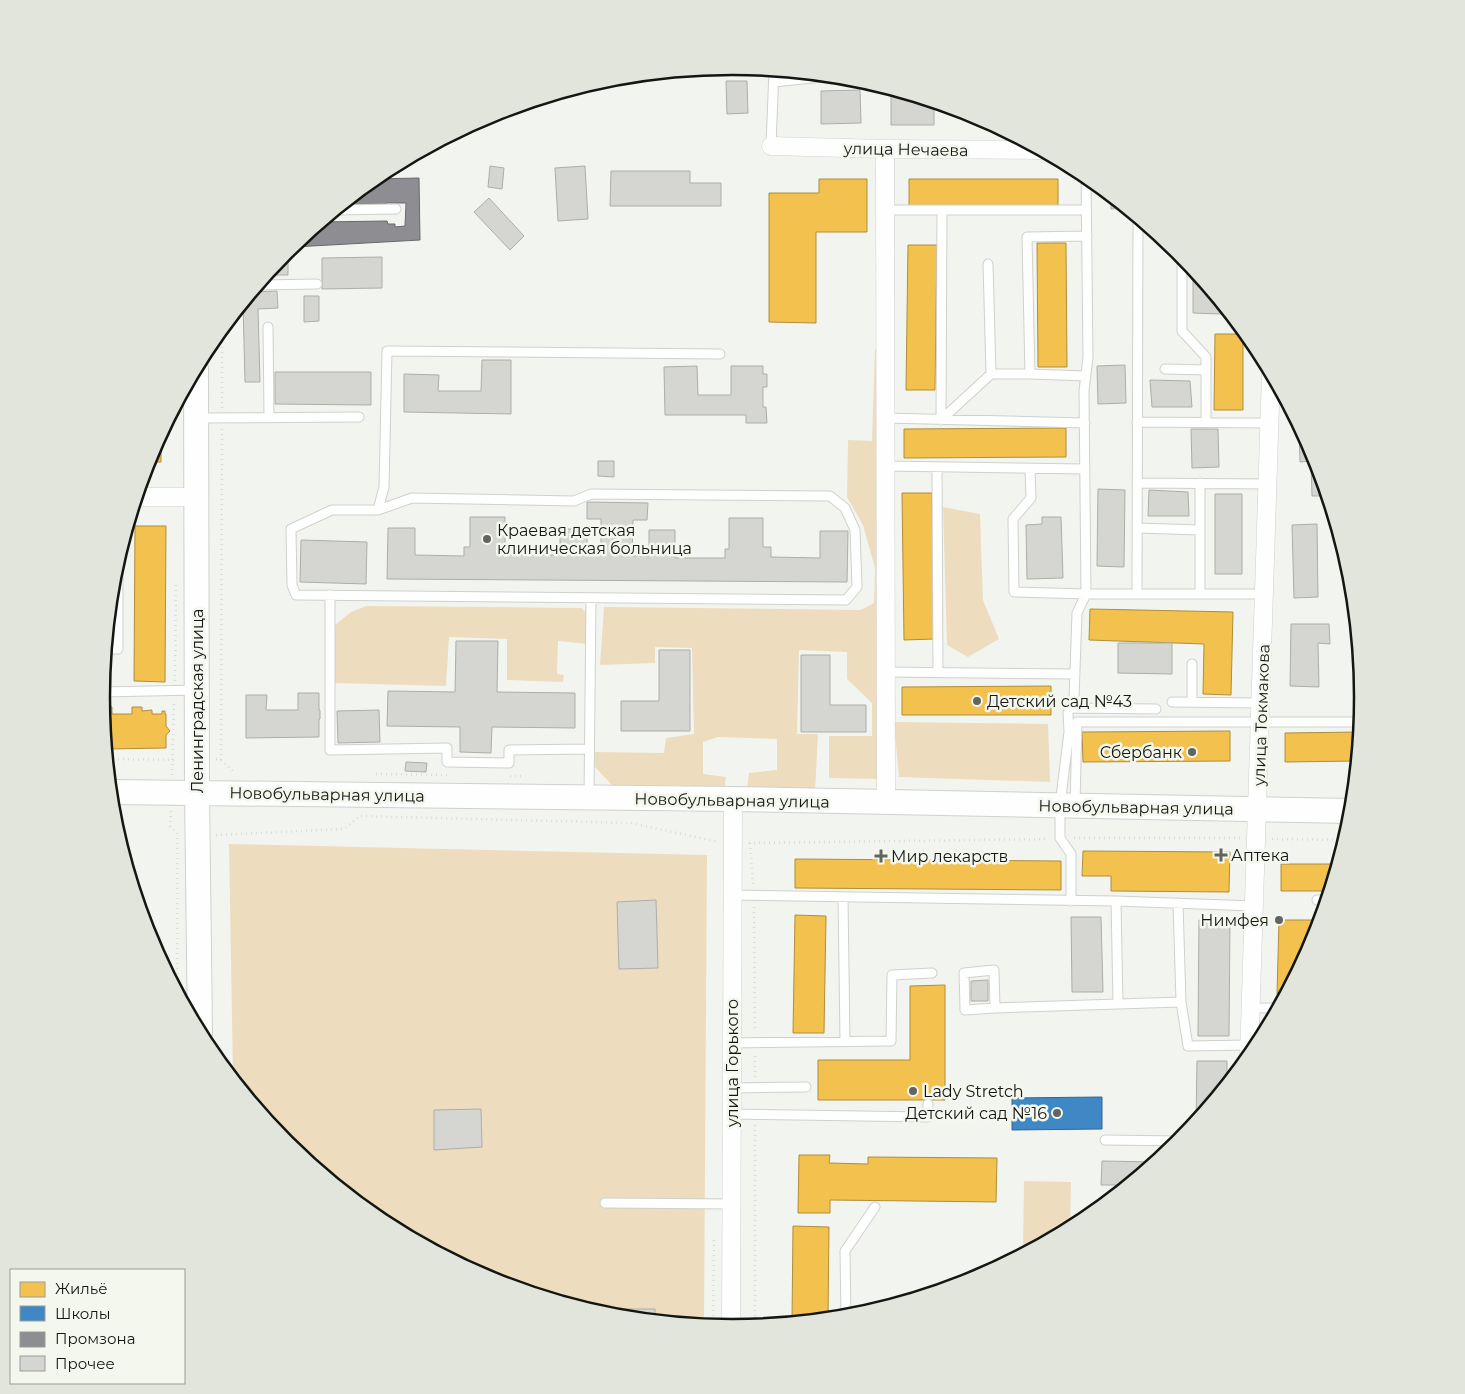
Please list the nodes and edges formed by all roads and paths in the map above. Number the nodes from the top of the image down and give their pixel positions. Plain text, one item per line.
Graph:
1 (774, 76) edge
2 (803, 79) edge
3 (774, 82) junction
4 (771, 146) joint
5 (1025, 148) edge
6 (885, 149) junction
7 (1086, 186) edge
8 (396, 209) dead end
9 (347, 210) edge
10 (885, 210) junction
11 (942, 210) junction
12 (1086, 210) junction
13 (1138, 225) edge
14 (1086, 236) junction
15 (988, 264) dead end
16 (1182, 268) edge
17 (317, 284) dead end
18 (267, 285) edge
19 (268, 327) dead end
20 (222, 341) edge
21 (720, 354) dead end
22 (1165, 369) dead end
23 (1206, 370) junction
24 (991, 374) junction
25 (1030, 374) junction
26 (1086, 376) junction
27 (196, 382) edge
28 (1271, 386) edge
29 (360, 417) dead end
30 (197, 418) junction
31 (222, 418) junction
32 (269, 418) junction
33 (885, 418) junction
34 (941, 420) junction
35 (1137, 422) junction
36 (1206, 422) junction
37 (1085, 423) junction
38 (1270, 423) junction
39 (885, 466) junction
40 (938, 467) junction
41 (1030, 469) junction
42 (1085, 469) junction
43 (1137, 483) junction
44 (1200, 483) junction
45 (1268, 484) junction
46 (144, 497) edge
47 (197, 497) junction
48 (378, 510) junction
49 (1137, 528) junction
50 (1200, 530) junction
51 (1086, 594) junction
52 (1137, 594) junction
53 (1200, 594) junction
54 (1264, 594) junction
55 (330, 595) junction
56 (591, 598) junction
57 (116, 616) edge
58 (113, 648) edge
59 (1192, 664) dead end
60 (885, 672) junction
61 (938, 672) junction
62 (1075, 674) junction
63 (197, 690) junction
64 (110, 692) edge
65 (1172, 702) dead end
66 (1192, 702) junction
67 (1261, 703) junction
68 (1070, 708) junction
69 (1156, 709) dead end
70 (1260, 722) junction
71 (1353, 722) edge
72 (589, 749) junction
73 (221, 760) dead end
74 (118, 792) edge
75 (197, 792) junction
76 (589, 798) junction
77 (733, 799) junction
78 (886, 802) junction
79 (1067, 806) junction
80 (1257, 809) junction
81 (1344, 811) edge
82 (170, 826) dead end
83 (187, 835) junction
84 (1060, 838) junction
85 (1256, 838) junction
86 (1338, 840) edge
87 (734, 844) junction
88 (733, 895) junction
89 (843, 897) junction
90 (1316, 900) dead end
91 (1320, 900) edge
92 (1071, 901) junction
93 (1116, 902) junction
94 (1178, 903) junction
95 (1254, 906) junction
96 (932, 973) dead end
97 (178, 977) edge
98 (1181, 1002) junction
99 (1118, 1004) junction
100 (996, 1008) junction
101 (1251, 1008) junction
102 (1271, 1008) edge
103 (199, 1016) edge
104 (845, 1042) junction
105 (732, 1043) junction
106 (1249, 1044) edge
107 (1244, 1051) edge
108 (806, 1087) dead end
109 (732, 1088) junction
110 (928, 1104) dead end
111 (732, 1114) junction
112 (1105, 1140) dead end
113 (1168, 1141) edge
114 (605, 1203) dead end
115 (732, 1204) junction
116 (875, 1207) dead end
117 (846, 1308) edge
118 (731, 1319) edge

1 - 3 lane
2 - 3 lane
3 - 4 lane
4 - 6 street, улица Нечаева
5 - 6 street, улица Нечаева
6 - 10 street
7 - 12 lane
8 - 9 lane
10 - 11 lane
10 - 33 street
11 - 12 lane
11 - 34 lane
12 - 14 lane
13 - 35 lane
14 - 25 lane
14 - 26 lane
15 - 24 lane
16 - 23 lane
17 - 18 lane
19 - 32 lane
20 - 31 path
21 - 48 lane
22 - 23 lane
23 - 36 lane
24 - 25 lane
24 - 34 lane
25 - 26 lane
26 - 37 lane
27 - 30 street, Ленинградская улица
28 - 38 street, улица Токмакова
29 - 32 lane
30 - 31 lane
30 - 47 street, Ленинградская улица
31 - 32 lane
31 - 73 path
33 - 34 lane
33 - 39 street
34 - 37 lane
35 - 36 lane
35 - 43 lane
36 - 38 lane
37 - 42 lane
38 - 45 street, улица Токмакова
39 - 40 lane
39 - 60 street
40 - 41 lane
40 - 61 lane
41 - 42 lane
41 - 51 lane
42 - 51 lane
43 - 44 lane
43 - 49 lane
44 - 45 lane
44 - 50 lane
45 - 54 street, улица Токмакова
46 - 47 street
47 - 63 street, Ленинградская улица
48 - 55 lane
48 - 56 lane
49 - 50 lane
49 - 52 lane
50 - 53 lane
51 - 52 lane
51 - 62 lane
52 - 53 lane
53 - 54 lane
54 - 67 street, улица Токмакова
55 - 56 lane
55 - 72 lane
56 - 72 lane
57 - 58 lane
59 - 66 lane
60 - 61 lane
60 - 78 street
61 - 62 lane
62 - 68 lane
63 - 64 lane
63 - 75 street, Ленинградская улица
65 - 66 lane
66 - 67 lane
67 - 70 street, улица Токмакова
68 - 69 lane
68 - 79 lane
70 - 71 lane
70 - 79 lane
70 - 80 street, улица Токмакова
72 - 76 lane
74 - 75 street, Новобульварная улица
75 - 76 street, Новобульварная улица
75 - 83 street, Ленинградская улица
76 - 77 street, Новобульварная улица
77 - 78 street, Новобульварная улица
77 - 87 street, улица Горького
78 - 79 street, Новобульварная улица
79 - 80 street, Новобульварная улица
79 - 84 lane
80 - 81 street, Новобульварная улица
80 - 85 street, улица Токмакова
82 - 83 path
83 - 87 path
83 - 97 path
83 - 103 street, Ленинградская улица
84 - 85 path
84 - 87 path
84 - 92 lane
85 - 86 path
85 - 95 street, улица Токмакова
87 - 88 street, улица Горького
88 - 89 lane
88 - 105 street, улица Горького
89 - 92 lane
89 - 104 lane
90 - 91 lane
92 - 93 lane
93 - 94 lane
93 - 99 lane
94 - 95 lane
94 - 98 lane
95 - 101 street, улица Токмакова
96 - 104 lane
98 - 99 lane
98 - 107 lane
99 - 100 lane
100 - 100 lane
101 - 102 lane
101 - 106 street, улица Токмакова
104 - 105 lane
105 - 109 street, улица Горького
108 - 109 lane
109 - 111 street, улица Горького
110 - 111 lane
111 - 115 street, улица Горького
112 - 113 lane
114 - 115 lane
115 - 118 street, улица Горького
116 - 117 lane

